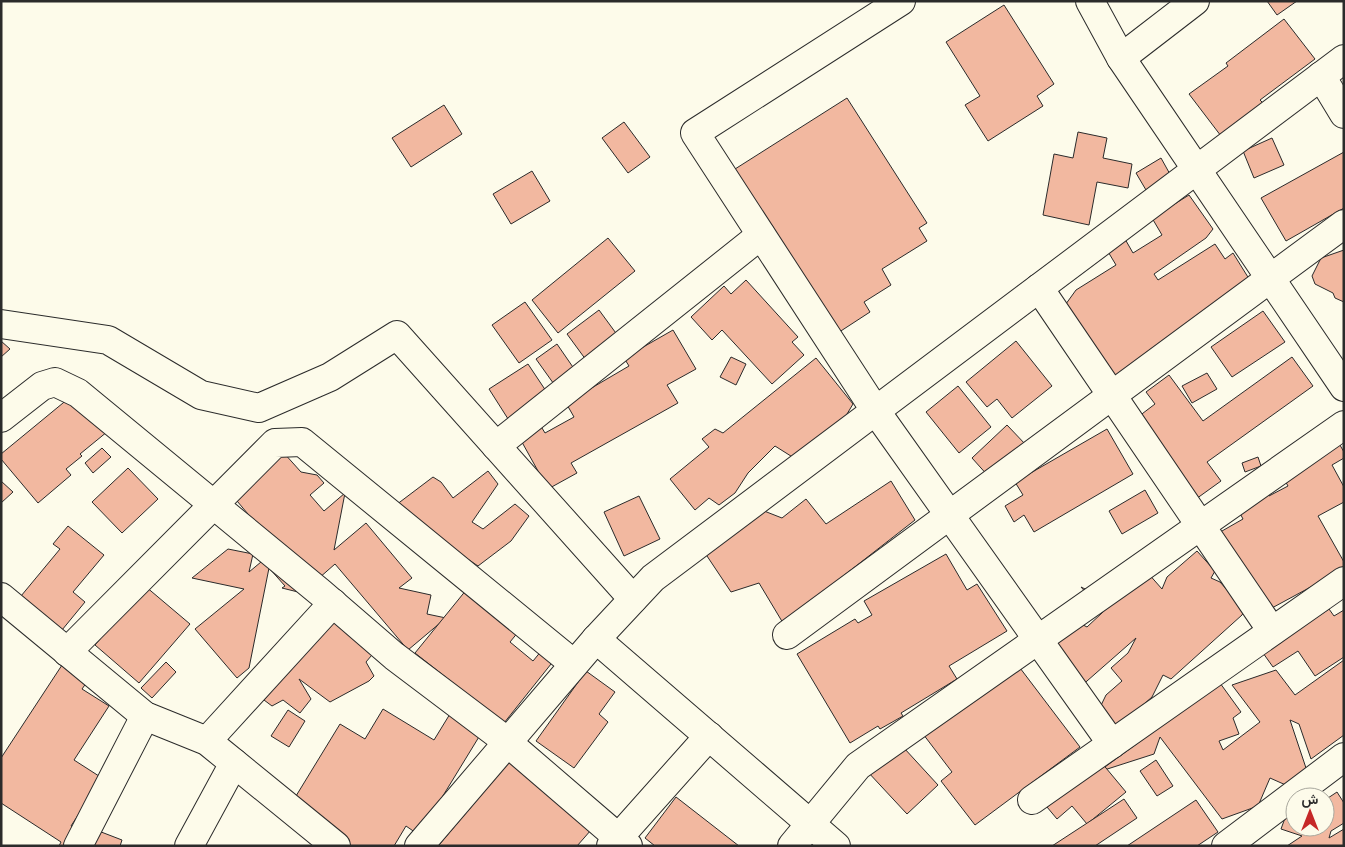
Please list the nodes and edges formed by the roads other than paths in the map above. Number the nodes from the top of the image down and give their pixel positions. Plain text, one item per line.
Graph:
1 (901, 1) edge
2 (1090, 1) edge
3 (1195, 1) edge
4 (1121, 58) junction
5 (1344, 59) edge
6 (1321, 76) junction
7 (1344, 114) edge
8 (1196, 170) junction
9 (1344, 224) edge
10 (761, 235) junction
11 (1270, 279) junction
12 (1039, 288) junction
13 (1, 324) edge
14 (1344, 387) edge
15 (1112, 395) junction
16 (875, 410) junction
17 (1, 418) edge
18 (1344, 424) edge
19 (496, 446) junction
20 (213, 505) junction
21 (950, 515) junction
22 (1200, 525) junction
23 (1344, 581) edge
24 (1, 597) edge
25 (633, 599) junction
26 (333, 603) junction
27 (1272, 631) junction
28 (787, 635) dead end
29 (596, 639) junction
30 (1038, 640) junction
31 (67, 652) junction
32 (574, 664) junction
33 (145, 716) junction
34 (708, 736) junction
35 (207, 741) junction
36 (507, 742) junction
37 (1112, 744) junction
38 (234, 763) junction
39 (1340, 767) edge
40 (1032, 800) dead end
41 (812, 825) junction
42 (619, 843) edge
43 (78, 846) edge
44 (189, 846) edge
45 (336, 846) edge
46 (419, 846) edge
47 (792, 846) edge
48 (836, 846) edge
49 (1226, 846) edge

1 - 10 street
2 - 4 street
3 - 4 street
4 - 8 street
5 - 6 street
6 - 7 street
6 - 8 street
8 - 11 street
8 - 12 street
9 - 11 street
10 - 16 street
10 - 19 street
11 - 14 street
11 - 15 street
12 - 15 street
12 - 16 street
13 - 19 street
15 - 21 street
15 - 22 street
16 - 21 street
16 - 25 street
17 - 20 street
18 - 22 street
19 - 25 street
20 - 26 street
20 - 31 street
20 - 32 street
21 - 28 street
21 - 30 street
22 - 27 street
22 - 30 street
23 - 27 street
24 - 31 street
25 - 29 street
26 - 35 street
26 - 36 street
27 - 37 street
29 - 32 street
29 - 34 street
30 - 37 street
30 - 41 street
31 - 33 street
32 - 36 street
33 - 35 street
33 - 43 street
34 - 41 street
34 - 42 street
35 - 38 street
36 - 42 street
36 - 46 street
37 - 40 street
38 - 44 street
38 - 45 street
39 - 49 street
41 - 47 street
41 - 48 street

